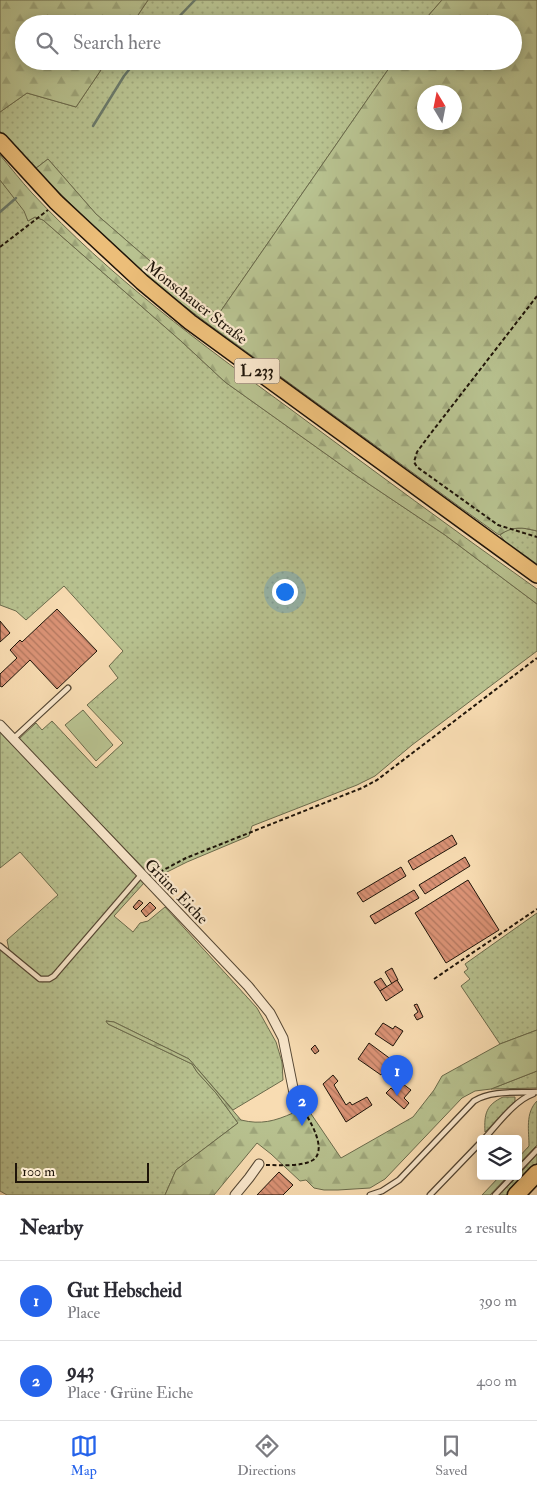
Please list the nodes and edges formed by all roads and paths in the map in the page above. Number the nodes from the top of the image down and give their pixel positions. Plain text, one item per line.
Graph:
1 (0, 141) edge
2 (56, 202) junction
3 (0, 247) edge
4 (537, 296) edge
5 (537, 537) edge
6 (537, 574) edge
7 (537, 658) edge
8 (68, 688) dead end
9 (0, 726) edge
10 (13, 739) junction
11 (144, 878) junction
12 (537, 909) edge
13 (0, 946) edge
14 (434, 979) dead end
15 (537, 1092) edge
16 (295, 1098) joint
17 (488, 1135) edge
18 (477, 1146) edge
19 (537, 1150) edge
20 (259, 1164) joint
21 (522, 1166) edge
22 (537, 1173) edge
23 (509, 1180) edge
24 (234, 1195) edge
25 (370, 1195) edge
26 (430, 1195) edge
27 (495, 1195) edge
28 (516, 1195) edge

1 - 2 main road, Monschauer Straße / L 233
2 - 3 path
2 - 6 main road, Monschauer Straße / L 233
4 - 5 path
7 - 11 path
8 - 10 lane
9 - 10 street, Grüne Eiche
10 - 11 street, Grüne Eiche
11 - 13 lane
11 - 16 street, Grüne Eiche
12 - 14 path
15 - 17 lane
15 - 25 lane
16 - 20 path
18 - 26 lane
19 - 21 lane
20 - 24 street
22 - 28 highway
23 - 27 lane

